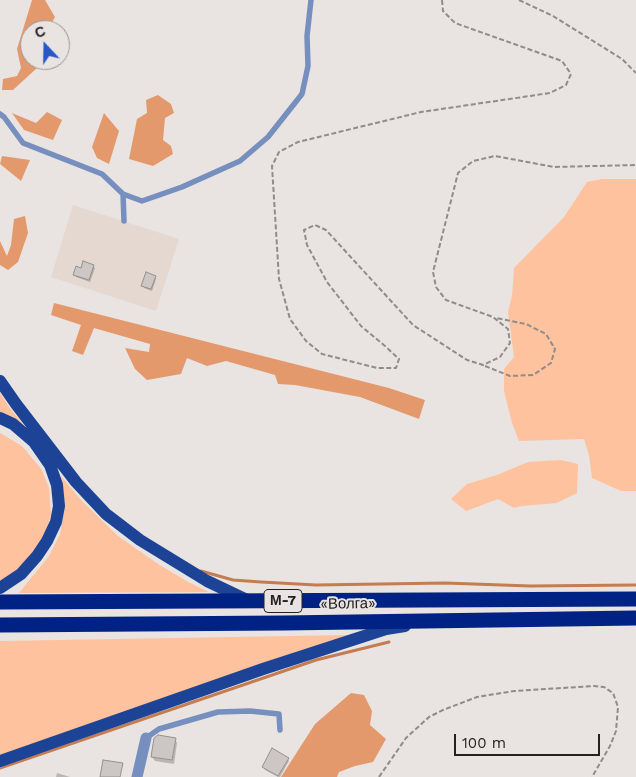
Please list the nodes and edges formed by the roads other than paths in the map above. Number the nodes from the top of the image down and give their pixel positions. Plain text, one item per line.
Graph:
1 (311, 0) edge
2 (0, 114) edge
3 (123, 194) junction
4 (124, 221) dead end
5 (0, 381) edge
6 (0, 418) edge
7 (0, 588) edge
8 (636, 599) edge
9 (249, 601) junction
10 (0, 602) edge
11 (636, 618) edge
12 (431, 621) junction
13 (0, 625) edge
14 (280, 730) dead end
15 (146, 738) joint
16 (0, 761) edge
17 (137, 777) edge

1 - 3 lane
2 - 3 lane
3 - 4 lane
5 - 9 main road
6 - 7 main road
8 - 9 highway, «Волга» / М-7
9 - 10 highway, «Волга» / М-7
11 - 12 highway, «Волга» / М-7
12 - 13 highway, «Волга» / М-7
12 - 16 main road
14 - 15 lane
15 - 17 street

